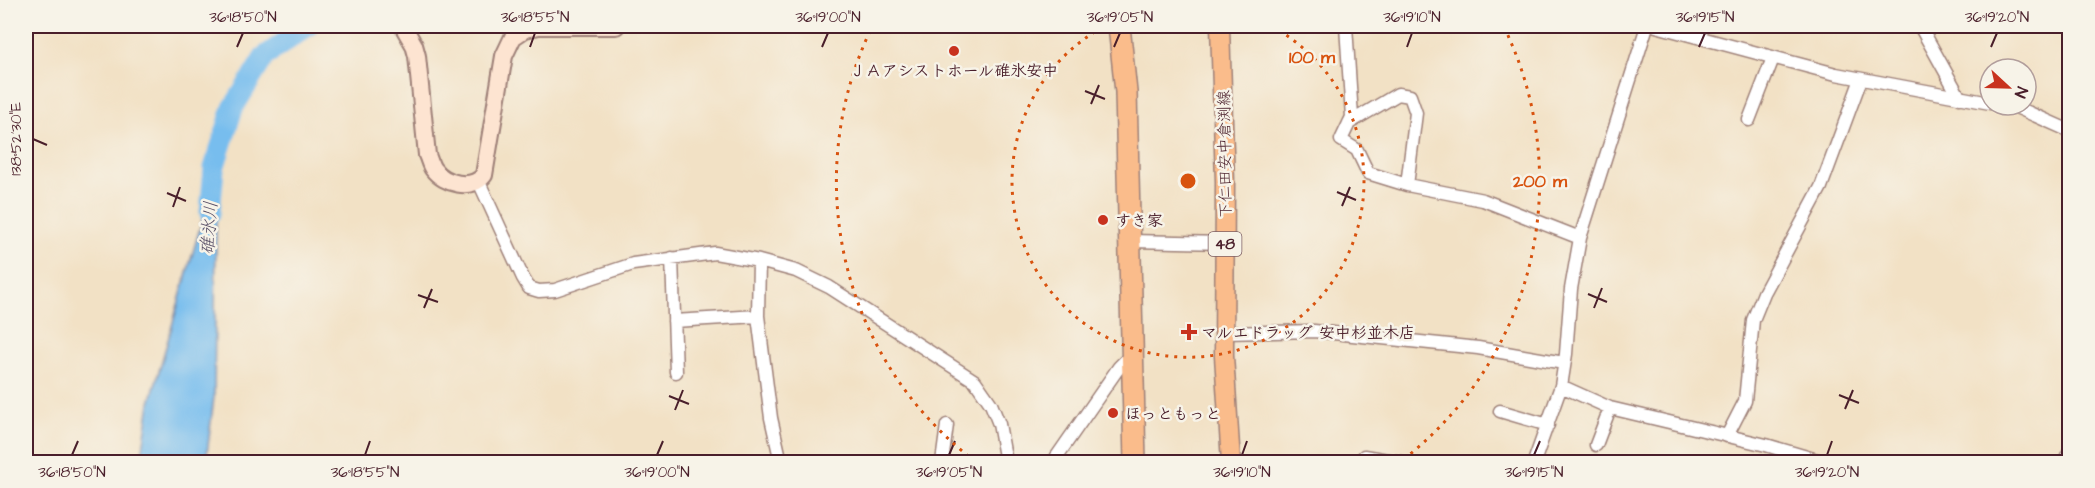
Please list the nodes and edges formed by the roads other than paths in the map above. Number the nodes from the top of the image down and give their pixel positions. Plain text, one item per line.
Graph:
1 (403, 26) edge
2 (616, 26) edge
3 (1119, 26) edge
4 (1220, 26) edge
5 (1346, 26) edge
6 (1647, 26) edge
7 (1656, 26) edge
8 (1920, 26) edge
9 (1773, 58) junction
10 (1861, 80) junction
11 (1960, 98) junction
12 (1978, 101) edge
13 (2038, 117) edge
14 (1749, 120) dead end
15 (1349, 123) junction
16 (2070, 131) edge
17 (479, 182) junction
18 (1407, 185) junction
19 (1580, 238) junction
20 (1130, 241) junction
21 (1225, 243) junction
22 (672, 258) junction
23 (759, 261) junction
24 (758, 316) junction
25 (674, 321) junction
26 (1224, 333) junction
27 (1134, 352) junction
28 (1564, 363) junction
29 (676, 372) dead end
30 (1561, 386) junction
31 (1610, 408) junction
32 (1500, 411) dead end
33 (946, 425) dead end
34 (1548, 425) junction
35 (1727, 436) junction
36 (1596, 445) dead end
37 (2070, 450) edge
38 (1364, 456) dead end
39 (781, 462) edge
40 (942, 462) edge
41 (1006, 462) edge
42 (1053, 462) edge
43 (1135, 462) edge
44 (1232, 462) edge
45 (1400, 462) edge
46 (1534, 462) edge
47 (1824, 462) edge
48 (2064, 462) edge

1 - 17 street
2 - 17 street
3 - 20 highway
4 - 21 main road, 下仁田安中倉渕線 / 48
5 - 15 street
6 - 19 street
7 - 9 street
8 - 11 street
9 - 10 street
9 - 14 street
10 - 11 street
10 - 35 street
11 - 12 street
13 - 16 street
15 - 18 street
15 - 18 street
17 - 22 street
18 - 19 street
19 - 28 street
20 - 21 street
20 - 27 highway
21 - 26 main road, 下仁田安中倉渕線 / 48
22 - 23 street
22 - 25 street
23 - 24 street
23 - 41 street
24 - 25 street
24 - 39 street
25 - 29 street
26 - 28 street
26 - 44 main road, 下仁田安中倉渕線 / 48
27 - 42 street
27 - 43 highway
28 - 30 street
30 - 31 street
30 - 34 street
31 - 35 street
31 - 36 street
32 - 34 street
33 - 40 street
34 - 46 street
35 - 47 street
37 - 48 street
38 - 45 street

